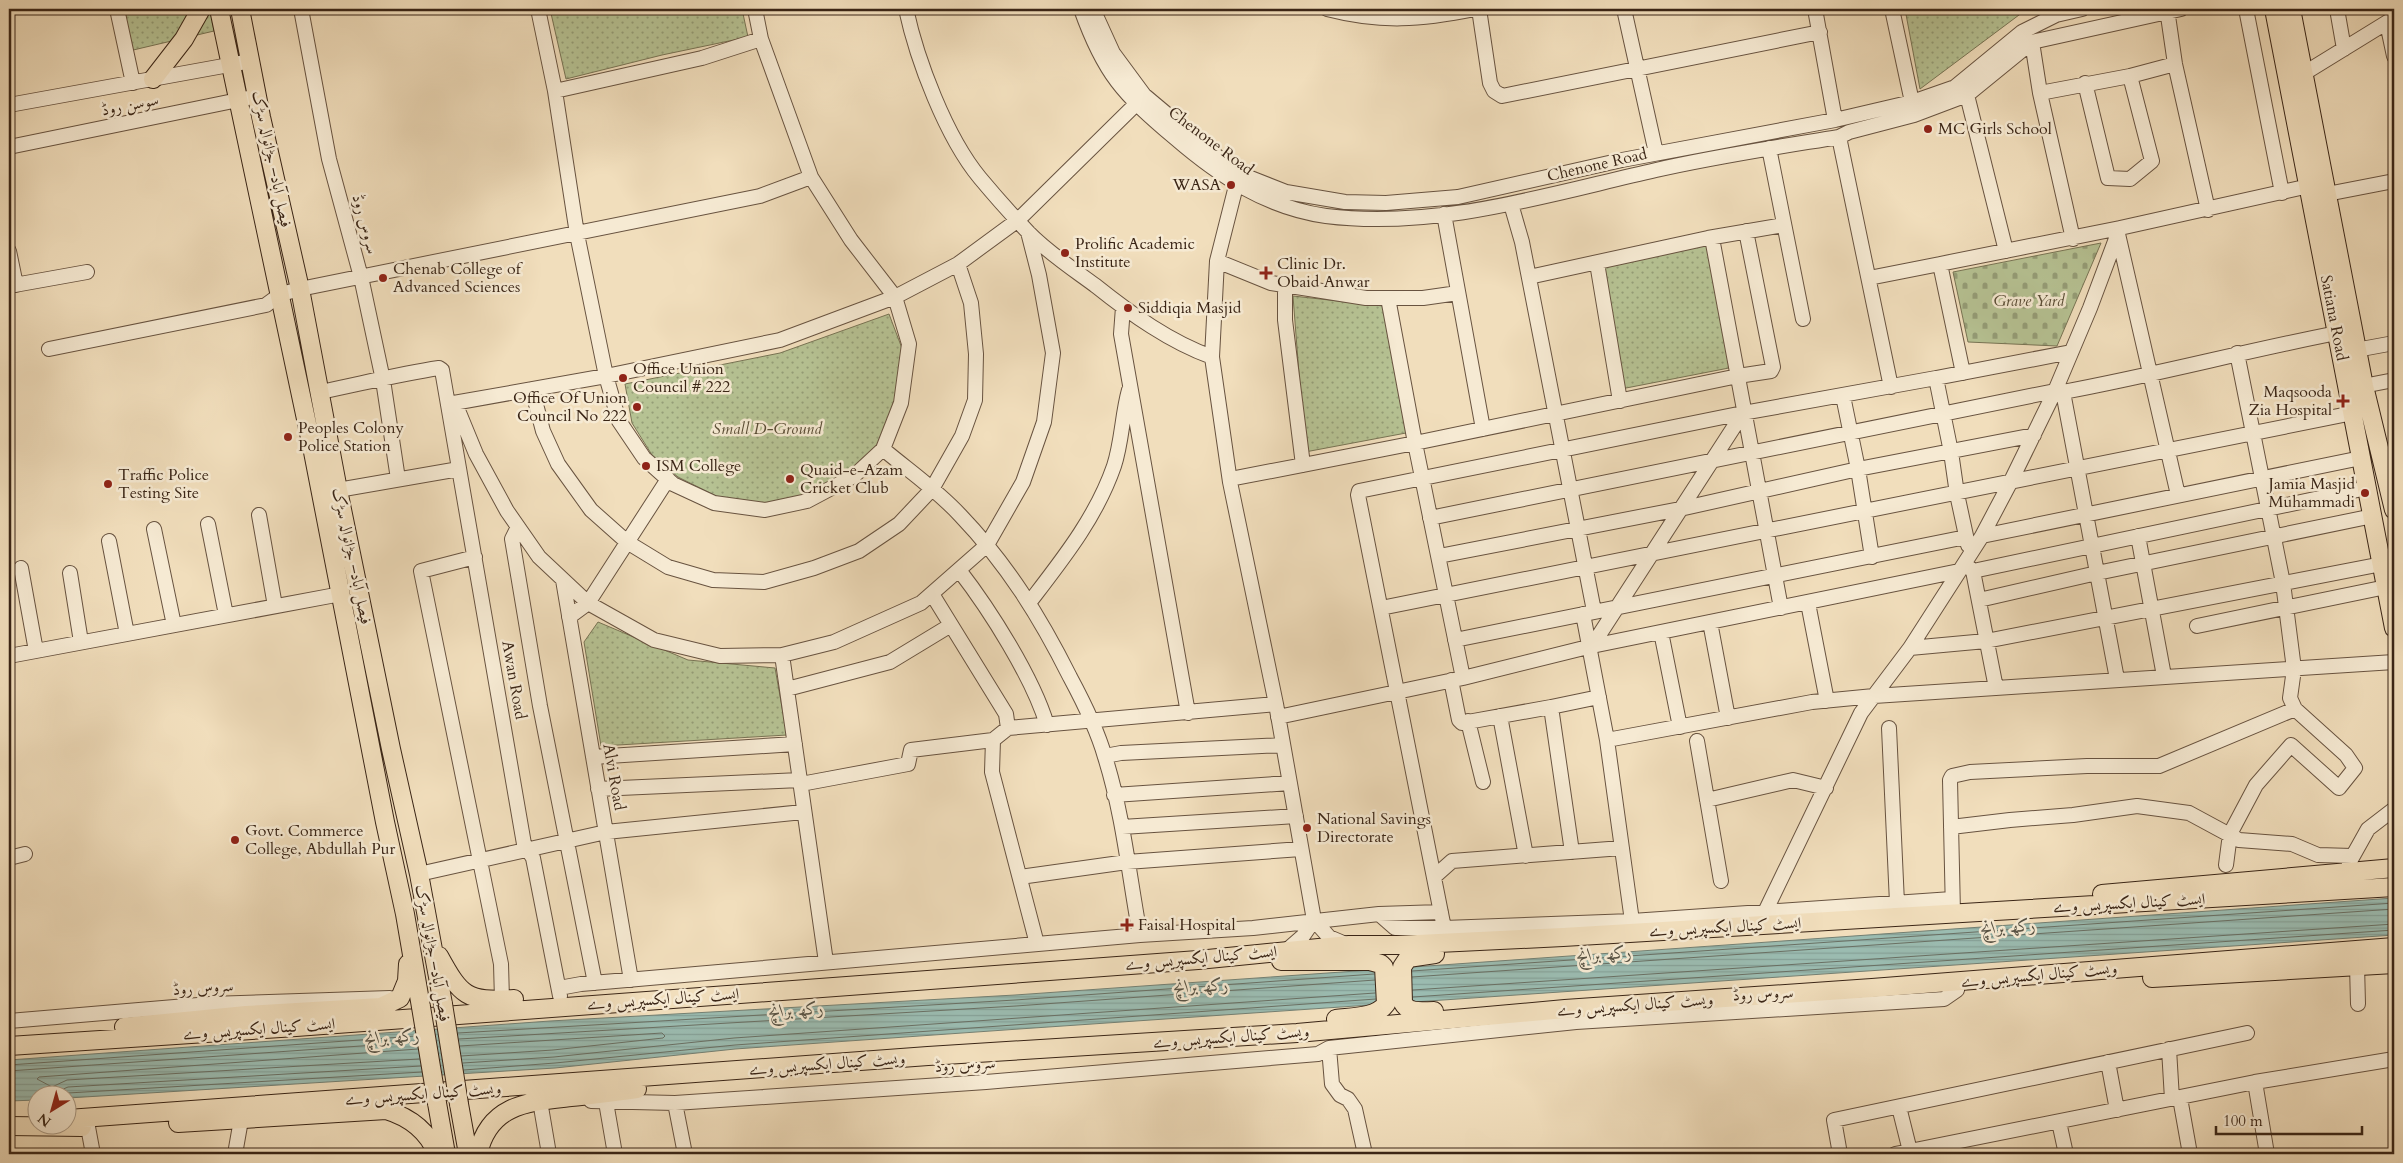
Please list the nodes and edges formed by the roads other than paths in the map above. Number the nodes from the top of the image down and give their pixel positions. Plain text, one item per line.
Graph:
1 (117, 9) edge
2 (201, 9) edge
3 (219, 9) edge
4 (240, 9) edge
5 (300, 9) edge
6 (538, 9) edge
7 (755, 9) edge
8 (906, 9) edge
9 (1081, 9) edge
10 (1093, 9) edge
11 (1327, 9) edge
12 (1475, 9) edge
13 (1479, 9) edge
14 (1624, 9) edge
15 (1815, 9) edge
16 (1892, 9) edge
17 (2082, 9) edge
18 (2246, 9) edge
19 (2274, 9) edge
20 (2290, 9) edge
21 (2337, 9) edge
22 (2172, 10) edge
23 (2390, 21) edge
24 (1820, 32) junction
25 (761, 39) junction
26 (2032, 42) junction
27 (2344, 49) junction
28 (2394, 56) edge
29 (251, 61) junction
30 (2175, 64) junction
31 (230, 65) junction
32 (1637, 69) junction
33 (2303, 74) junction
34 (2130, 76) junction
35 (153, 79) junction
36 (133, 83) junction
37 (2085, 83) junction
38 (555, 91) junction
39 (2040, 93) junction
40 (258, 95) junction
41 (1967, 96) junction
42 (238, 102) junction
43 (1912, 102) junction
44 (1135, 105) junction
45 (9, 106) edge
46 (1835, 120) junction
47 (1839, 137) junction
48 (9, 147) edge
49 (1769, 148) junction
50 (1656, 153) junction
51 (811, 177) junction
52 (1238, 179) junction
53 (2394, 181) edge
54 (2309, 186) junction
55 (2282, 193) junction
56 (2326, 194) junction
57 (1511, 204) junction
58 (2208, 210) junction
59 (1444, 214) junction
60 (1018, 220) junction
61 (1784, 225) junction
62 (1746, 231) junction
63 (2119, 231) junction
64 (1028, 232) junction
65 (577, 234) junction
66 (1712, 238) junction
67 (2073, 239) junction
68 (9, 251) edge
69 (2006, 251) junction
70 (1217, 261) junction
71 (1596, 262) junction
72 (958, 264) junction
73 (1940, 264) junction
74 (87, 272) dead end
75 (360, 277) junction
76 (1529, 277) junction
77 (1870, 278) junction
78 (1285, 285) junction
79 (13, 286) edge
80 (300, 289) junction
81 (1458, 293) junction
82 (281, 294) junction
83 (896, 297) junction
84 (1388, 298) junction
85 (1123, 307) junction
86 (1802, 319) dead end
87 (2337, 333) junction
88 (2394, 343) edge
89 (49, 348) dead end
90 (2357, 350) junction
91 (2071, 352) junction
92 (2237, 353) junction
93 (1212, 357) junction
94 (1963, 373) junction
95 (606, 376) junction
96 (1738, 376) junction
97 (2151, 376) junction
98 (1936, 378) junction
99 (383, 380) junction
100 (2394, 380) edge
101 (1130, 384) junction
102 (2364, 386) junction
103 (1891, 387) junction
104 (532, 389) junction
105 (2059, 391) junction
106 (320, 392) junction
107 (1843, 396) junction
108 (1620, 401) junction
109 (451, 403) junction
110 (1942, 412) junction
111 (1743, 413) junction
112 (2353, 413) junction
113 (1556, 414) junction
114 (1483, 429) junction
115 (1850, 432) junction
116 (2253, 433) junction
117 (2034, 435) junction
118 (1415, 443) junction
119 (883, 448) junction
120 (2168, 450) junction
121 (1563, 451) junction
122 (1751, 452) junction
123 (1951, 452) junction
124 (2361, 458) junction
125 (1712, 460) junction
126 (1303, 464) junction
127 (459, 469) junction
128 (1858, 469) junction
129 (2077, 469) junction
130 (2262, 478) junction
131 (2391, 478) edge
132 (398, 479) junction
133 (668, 479) junction
134 (1422, 479) junction
135 (1230, 480) junction
136 (2010, 483) junction
137 (2367, 488) junction
138 (932, 489) junction
139 (1570, 489) junction
140 (338, 490) junction
141 (1759, 490) junction
142 (1956, 494) junction
143 (2178, 495) junction
144 (2268, 509) junction
145 (1680, 510) junction
146 (2394, 510) edge
147 (1866, 512) junction
148 (2086, 514) junction
149 (259, 515) dead end
150 (2373, 516) junction
151 (1430, 518) junction
152 (208, 524) dead end
153 (518, 527) junction
154 (154, 529) dead end
155 (1578, 529) junction
156 (1766, 532) junction
157 (1982, 536) junction
158 (2138, 536) junction
159 (2274, 536) junction
160 (1966, 537) junction
161 (108, 541) dead end
162 (627, 542) junction
163 (987, 545) junction
164 (2092, 545) junction
165 (1652, 554) junction
166 (1439, 556) junction
167 (475, 557) junction
168 (1872, 557) junction
169 (2142, 564) junction
170 (2382, 564) junction
171 (1967, 565) junction
172 (22, 568) dead end
173 (1586, 568) junction
174 (959, 570) junction
175 (70, 573) dead end
176 (2097, 573) junction
177 (1774, 576) junction
178 (563, 580) junction
179 (2283, 583) junction
180 (2386, 587) junction
181 (341, 594) junction
182 (932, 594) junction
183 (1446, 595) junction
184 (1978, 600) junction
185 (588, 603) junction
186 (1029, 603) junction
187 (1808, 603) junction
188 (275, 606) junction
189 (1617, 607) junction
190 (1381, 608) junction
191 (1781, 608) junction
192 (2152, 608) junction
193 (2286, 609) junction
194 (1589, 612) junction
195 (226, 615) junction
196 (569, 617) junction
197 (2105, 618) junction
198 (1710, 622) junction
199 (174, 625) junction
200 (951, 625) junction
201 (2198, 626) dead end
202 (2394, 628) edge
203 (1662, 632) junction
204 (127, 634) junction
205 (1455, 640) junction
206 (1986, 641) junction
207 (81, 642) junction
208 (1590, 647) junction
209 (1910, 648) junction
210 (36, 651) junction
211 (782, 655) junction
212 (9, 656) edge
213 (2394, 662) edge
214 (2294, 668) junction
215 (2164, 676) junction
216 (1457, 679) junction
217 (2116, 679) junction
218 (1996, 688) junction
219 (787, 689) junction
220 (1397, 692) junction
221 (1874, 696) junction
222 (1599, 697) junction
223 (1827, 701) junction
224 (1550, 707) junction
225 (2295, 708) junction
226 (1277, 711) junction
227 (1188, 713) junction
228 (1500, 716) junction
229 (1728, 718) junction
230 (1091, 720) junction
231 (1468, 721) junction
232 (1047, 725) junction
233 (1680, 727) junction
234 (1008, 728) junction
235 (1889, 728) dead end
236 (993, 740) junction
237 (1607, 740) junction
238 (1697, 741) dead end
239 (795, 744) junction
240 (1282, 744) junction
241 (1105, 756) junction
242 (593, 757) junction
243 (800, 782) junction
244 (1483, 782) dead end
245 (1290, 783) junction
246 (1826, 788) junction
247 (598, 789) junction
248 (1114, 795) junction
249 (1707, 800) junction
250 (2394, 809) edge
251 (803, 812) junction
252 (1296, 816) junction
253 (1122, 826) junction
254 (1951, 828) junction
255 (606, 832) junction
256 (2230, 834) junction
257 (566, 839) junction
258 (1622, 848) junction
259 (1301, 849) junction
260 (526, 850) junction
261 (1572, 852) junction
262 (25, 854) dead end
263 (1526, 856) junction
264 (2352, 856) junction
265 (9, 858) edge
266 (479, 860) junction
267 (1127, 862) junction
268 (2226, 865) dead end
269 (2394, 868) edge
270 (2344, 873) junction
271 (419, 874) junction
272 (1020, 877) junction
273 (1434, 877) junction
274 (1721, 881) dead end
275 (2394, 887) edge
276 (1897, 903) junction
277 (1953, 906) junction
278 (1441, 912) junction
279 (1765, 912) junction
280 (1379, 914) junction
281 (1314, 920) junction
282 (1632, 921) junction
283 (1444, 928) junction
284 (1140, 935) junction
285 (1564, 937) junction
286 (430, 940) junction
287 (410, 942) junction
288 (1037, 944) junction
289 (1349, 945) junction
290 (2394, 947) edge
291 (1287, 950) junction
292 (1198, 960) junction
293 (826, 962) junction
294 (2394, 964) edge
295 (2357, 965) junction
296 (908, 981) junction
297 (595, 983) junction
298 (626, 984) junction
299 (1872, 988) junction
300 (1957, 990) junction
301 (559, 992) junction
302 (400, 998) junction
303 (502, 1000) junction
304 (1394, 1004) junction
305 (2358, 1004) dead end
306 (1565, 1009) junction
307 (9, 1021) edge
308 (2247, 1033) dead end
309 (9, 1037) edge
310 (1197, 1040) junction
311 (9, 1046) edge
312 (1329, 1048) junction
313 (2169, 1049) junction
314 (928, 1056) junction
315 (2394, 1059) edge
316 (2108, 1062) junction
317 (2255, 1082) junction
318 (2176, 1098) junction
319 (540, 1101) junction
320 (606, 1102) junction
321 (675, 1103) junction
322 (1900, 1107) junction
323 (2117, 1110) junction
324 (78, 1118) edge
325 (241, 1120) junction
326 (28, 1122) edge
327 (2059, 1122) junction
328 (9, 1125) edge
329 (88, 1127) junction
330 (1910, 1151) junction
331 (93, 1154) edge
332 (235, 1154) edge
333 (438, 1154) edge
334 (446, 1154) edge
335 (468, 1154) edge
336 (478, 1154) edge
337 (549, 1154) edge
338 (615, 1154) edge
339 (685, 1154) edge
340 (1364, 1154) edge
341 (1840, 1154) edge
342 (1895, 1154) edge
343 (2066, 1154) edge
344 (2190, 1154) edge
345 (2267, 1154) edge

1 - 36 street
2 - 35 main road
3 - 31 main road, فیصل آباد– جڑانوالہ سڑک
4 - 29 main road, فیصل آباد– جڑانوالہ سڑک
5 - 75 street, سروس روڈ
6 - 38 street
7 - 25 street
8 - 60 street
9 - 44 street, Chenone Road
10 - 52 street, Chenone Road
11 - 12 street
13 - 32 street
14 - 32 street
15 - 24 street
16 - 43 street
17 - 43 street
18 - 55 street
19 - 54 main road, Satiana Road
20 - 33 main road, Satiana Road
21 - 27 street
22 - 26 street, Chenone Road
22 - 30 street
23 - 27 street
23 - 28 street
24 - 32 street
24 - 46 street
25 - 38 street
25 - 51 street
26 - 39 street
26 - 41 street, Chenone Road
27 - 33 street
29 - 31 street, سوسن روڈ
29 - 40 main road, فیصل آباد– جڑانوالہ سڑک
30 - 34 street
30 - 58 street
31 - 35 street, سوسن روڈ
31 - 42 main road, فیصل آباد– جڑانوالہ سڑک
32 - 50 street
33 - 56 main road, Satiana Road
34 - 37 street
34 - 37 street
35 - 36 street, سوسن روڈ
36 - 45 street, سوسن روڈ
37 - 39 street
38 - 65 street
39 - 67 street
40 - 42 street, سوسن روڈ
40 - 80 main road, فیصل آباد– جڑانوالہ سڑک
41 - 47 street, Chenone Road
41 - 69 street
42 - 48 street, سوسن روڈ
42 - 82 main road, فیصل آباد– جڑانوالہ سڑک
43 - 46 street, Chenone Road
44 - 52 street, Chenone Road
44 - 60 street
46 - 50 street, Chenone Road
47 - 49 street, Chenone Road
47 - 77 street
49 - 57 street, Chenone Road
49 - 61 street
50 - 52 street, Chenone Road
51 - 65 street
51 - 83 street
52 - 59 street, Chenone Road
52 - 70 street
53 - 56 street
54 - 55 street
54 - 87 main road, Satiana Road
55 - 58 street
56 - 90 main road, Satiana Road
57 - 59 street, Chenone Road
57 - 76 street
58 - 63 street
59 - 81 street
60 - 64 street
60 - 72 street
61 - 62 street
61 - 86 street
62 - 66 street
62 - 96 street
63 - 67 street
63 - 91 street
63 - 97 street
64 - 85 street
64 - 163 street
65 - 75 street
65 - 95 street
66 - 71 street
66 - 96 street
67 - 69 street
68 - 79 street
69 - 73 street
70 - 78 street
70 - 93 street
71 - 76 street
71 - 108 street
72 - 83 street
72 - 138 street
73 - 77 street
73 - 94 street
74 - 79 street
75 - 80 street
75 - 99 street, سروس روڈ
76 - 113 street
77 - 103 street
78 - 84 street
78 - 126 street
80 - 82 street
80 - 106 main road, فیصل آباد– جڑانوالہ سڑک
81 - 84 street
81 - 114 street
82 - 89 street
82 - 181 main road, فیصل آباد– جڑانوالہ سڑک
83 - 95 street
83 - 119 street
84 - 118 street
85 - 93 street
85 - 101 street
87 - 92 street
87 - 112 main road, Satiana Road
88 - 90 street
90 - 102 main road, Satiana Road
91 - 94 street
91 - 105 street
92 - 97 street
92 - 116 street
93 - 135 street
94 - 98 street
95 - 104 street
95 - 133 street
96 - 108 street
96 - 111 street
97 - 105 street
97 - 120 street
98 - 103 street
98 - 110 street
99 - 106 street
99 - 109 street, Awan Road
99 - 132 street, سروس روڈ
100 - 102 street
101 - 186 street
101 - 227 street
102 - 131 main road, Satiana Road
103 - 107 street
104 - 109 street
104 - 162 street
105 - 110 street
105 - 117 street
105 - 129 street
106 - 140 main road, فیصل آباد– جڑانوالہ سڑک
107 - 111 street
107 - 115 street
108 - 113 street
109 - 127 street, Awan Road
109 - 153 street
110 - 115 street
110 - 123 street
111 - 121 street
111 - 122 street
111 - 125 street
112 - 116 street
112 - 124 main road, Satiana Road
113 - 114 street
113 - 121 street
114 - 118 street
115 - 122 street
115 - 128 street
116 - 120 street
116 - 130 street
117 - 123 street
117 - 136 street
118 - 126 street
118 - 134 street
119 - 133 street
119 - 138 street
120 - 129 street
120 - 143 street
121 - 134 street
121 - 139 street
122 - 125 street
122 - 141 street
123 - 128 street
123 - 142 street
124 - 130 street
124 - 137 main road, Satiana Road
125 - 139 street
125 - 145 street
126 - 135 street
127 - 132 street
127 - 167 street, Awan Road
128 - 141 street
128 - 147 street
129 - 136 street
129 - 148 street
130 - 143 street
130 - 144 street
131 - 146 main road, Satiana Road
132 - 140 street
133 - 162 street
134 - 151 street
134 - 190 street
135 - 226 street
136 - 142 street
136 - 157 street
137 - 144 street
137 - 150 main road, Satiana Road
138 - 162 street
138 - 163 street
139 - 151 street
139 - 155 street
140 - 271 main road, فیصل آباد– جڑانوالہ سڑک
141 - 145 street
141 - 156 street
142 - 147 street
142 - 160 street
143 - 148 street
144 - 158 street
144 - 159 street
145 - 155 street
145 - 165 street
147 - 156 street
147 - 168 street
148 - 157 street
148 - 164 street
149 - 188 street
150 - 159 street
150 - 170 main road, Satiana Road
151 - 166 street
152 - 195 street
153 - 178 street
153 - 257 street
154 - 199 street
155 - 166 street
155 - 173 street
156 - 165 street
156 - 177 street
157 - 171 street
158 - 164 street
158 - 169 street
159 - 169 street
159 - 179 street
160 - 168 street
160 - 171 street
161 - 204 street
162 - 185 street
163 - 174 street
163 - 186 street
164 - 171 street
164 - 176 street
165 - 173 street
165 - 189 street
166 - 183 street
167 - 260 street, Awan Road
167 - 266 street
168 - 177 street
169 - 176 street
169 - 192 street
170 - 179 street
170 - 180 main road, Satiana Road
171 - 184 street
171 - 187 street
171 - 209 street
172 - 210 street
173 - 183 street
173 - 194 street
174 - 182 street
174 - 232 street
175 - 207 street
176 - 184 street
176 - 197 street
177 - 189 street
177 - 191 street
178 - 185 street
178 - 196 street, Alvi Road
179 - 192 street
179 - 193 street
180 - 193 street
180 - 202 main road, Satiana Road
181 - 188 street
181 - 287 main road, فیصل آباد– جڑانوالہ سڑک
182 - 200 street
182 - 211 street
183 - 190 street
183 - 205 street
184 - 206 street
185 - 196 street
185 - 211 street
186 - 230 street
187 - 191 street
187 - 223 street
188 - 195 street
189 - 194 street
189 - 208 street
190 - 220 street
191 - 198 street
192 - 197 street
192 - 215 street
193 - 201 street
193 - 214 street
194 - 205 street
194 - 208 street
195 - 199 street
196 - 242 street, Alvi Road
197 - 206 street
197 - 217 street
198 - 203 street
198 - 229 street
199 - 204 street
200 - 219 street
200 - 234 street
203 - 208 street
203 - 233 street
204 - 207 street
205 - 216 street
206 - 209 street
206 - 218 street
207 - 210 street
208 - 216 street
208 - 222 street
209 - 221 street
210 - 212 street
211 - 219 street
213 - 214 street
214 - 215 street
214 - 225 street
215 - 217 street
216 - 220 street
216 - 231 street
217 - 218 street
218 - 221 street
219 - 239 street
220 - 226 street
220 - 273 street
221 - 223 street
221 - 246 street
222 - 224 street
222 - 237 street
223 - 229 street
224 - 228 street
224 - 261 street
225 - 254 street
225 - 256 street
226 - 227 street
226 - 240 street
227 - 230 street
228 - 231 street
228 - 263 street
229 - 233 street
230 - 232 street
230 - 241 street
231 - 244 street
232 - 234 street
233 - 237 street
234 - 236 street
235 - 276 street
236 - 243 street
236 - 272 street
237 - 258 street
238 - 249 street
239 - 242 street
239 - 243 street
240 - 241 street
240 - 245 street
241 - 248 street
242 - 247 street, Alvi Road
243 - 247 street
243 - 251 street
245 - 248 street
245 - 252 street
246 - 249 street
246 - 279 street
247 - 255 street, Alvi Road
248 - 253 street
249 - 274 street
250 - 264 street
251 - 255 street
251 - 293 street
252 - 253 street
252 - 259 street
253 - 267 street
254 - 256 street
254 - 277 street
255 - 257 street
255 - 298 street, Alvi Road
256 - 264 street
256 - 268 street
257 - 260 street
257 - 297 street
258 - 261 street
258 - 282 street
259 - 267 street
259 - 281 street
260 - 266 street
260 - 301 street, Awan Road
261 - 263 street
262 - 265 street
263 - 273 street
264 - 270 street
266 - 271 street
266 - 303 street
267 - 272 street
267 - 284 street
269 - 270 main road
270 - 277 main road
271 - 286 main road, فیصل آباد– جڑانوالہ سڑک
272 - 288 street
273 - 278 street
275 - 277 main road, ایسٹ کینال ایکسپریس وے
276 - 277 street
276 - 279 street
277 - 285 main road, ایسٹ کینال ایکسپریس وے
278 - 280 street
278 - 283 street
279 - 282 street
280 - 281 street
280 - 283 street
281 - 284 street
281 - 289 street
281 - 291 street
282 - 283 street
284 - 288 street
285 - 289 main road, ایسٹ کینال ایکسپریس وے
285 - 304 main road
286 - 303 main road
286 - 335 main road, فیصل آباد– جڑانوالہ سڑک, bridge
287 - 302 main road
287 - 334 main road, فیصل آباد– جڑانوالہ سڑک, bridge
288 - 293 street
289 - 291 main road, ایسٹ کینال ایکسپریس وے
290 - 299 main road, ویسٹ کینال ایکسپریس وے
291 - 292 main road, ایسٹ کینال ایکسپریس وے
292 - 296 main road, ایسٹ کینال ایکسپریس وے
292 - 304 main road
293 - 298 street
294 - 295 main road
295 - 300 main road
295 - 305 street
296 - 298 main road
296 - 311 main road, ایسٹ کینال ایکسپریس وے
297 - 298 street
297 - 301 street
298 - 301 main road
299 - 300 main road
299 - 306 main road, ویسٹ کینال ایکسپریس وے
300 - 312 street, سروس روڈ
301 - 303 main road
302 - 307 street, سروس روڈ
302 - 309 main road
304 - 306 main road
304 - 310 main road
306 - 310 main road, ویسٹ کینال ایکسپریس وے
308 - 313 street
310 - 314 main road, ویسٹ کینال ایکسپریس وے
312 - 321 street, سروس روڈ
312 - 340 street
313 - 316 street
313 - 318 street
314 - 319 main road
314 - 324 main road, ویسٹ کینال ایکسپریس وے
315 - 317 street
316 - 322 street
316 - 323 street
317 - 318 street
317 - 345 street
318 - 323 street
318 - 344 street
319 - 320 street, سروس روڈ
319 - 336 main road
319 - 337 street
320 - 321 street, سروس روڈ
320 - 338 street
321 - 339 street
322 - 330 street
322 - 341 street
323 - 327 street
325 - 329 main road
325 - 332 street
325 - 333 main road
326 - 328 main road
327 - 330 street
327 - 343 street
328 - 329 main road
329 - 331 street
330 - 342 street

